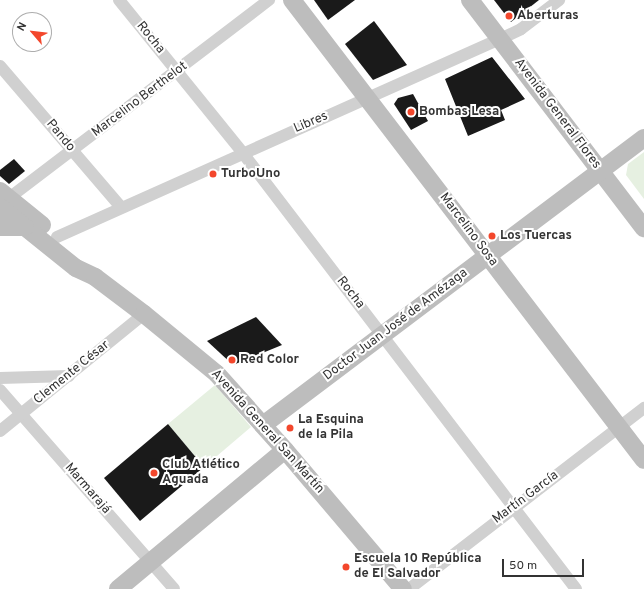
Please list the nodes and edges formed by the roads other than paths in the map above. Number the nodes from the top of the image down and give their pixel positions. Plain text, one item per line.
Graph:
1 (119, 0) edge
2 (269, 0) edge
3 (292, 0) edge
4 (470, 0) edge
5 (559, 0) edge
6 (500, 39) junction
7 (0, 66) edge
8 (178, 71) junction
9 (369, 98) junction
10 (644, 138) edge
11 (72, 151) junction
12 (242, 152) junction
13 (600, 171) junction
14 (5, 204) edge
15 (121, 207) junction
16 (0, 227) edge
17 (25, 227) junction
18 (644, 228) edge
19 (57, 237) junction
20 (487, 255) junction
21 (95, 276) junction
22 (144, 314) junction
23 (383, 336) junction
24 (69, 376) junction
25 (0, 378) edge
26 (0, 390) edge
27 (644, 408) edge
28 (21, 414) junction
29 (263, 425) junction
30 (619, 427) junction
31 (0, 431) edge
32 (285, 450) junction
33 (644, 460) edge
34 (514, 507) junction
35 (150, 562) junction
36 (118, 589) edge
37 (174, 589) edge
38 (403, 589) edge
39 (409, 589) edge
40 (576, 589) edge

1 - 8 street, Rocha
2 - 8 street, Marcelino Berthelot
3 - 9 street, Marcelino Sosa
4 - 6 street, Avenida General Flores
5 - 6 street, Libres
6 - 9 street, Libres
6 - 13 street, Avenida General Flores
7 - 11 street, Pando
8 - 11 street, Marcelino Berthelot
8 - 12 street, Rocha
9 - 12 street, Libres
9 - 20 street, Marcelino Sosa
10 - 13 street, Doctor Juan José de Amézaga
11 - 14 street, Marcelino Berthelot
11 - 15 street, Pando
12 - 15 street, Libres
12 - 23 street, Rocha
13 - 18 street, Avenida General Flores
13 - 20 street, Doctor Juan José de Amézaga
14 - 17 street, Avenida General San Martín
14 - 19 street, Avenida General San Martín
15 - 19 street, Libres
16 - 17 street
17 - 21 street, Avenida General San Martín
19 - 21 street, Avenida General San Martín
20 - 23 street, Doctor Juan José de Amézaga
20 - 30 street, Marcelino Sosa
21 - 22 street, Avenida General San Martín
22 - 24 street, Clemente César
22 - 29 street, Avenida General San Martín
23 - 29 street, Doctor Juan José de Amézaga
23 - 34 street, Rocha
24 - 25 street
24 - 28 street, Clemente César
26 - 28 street, Marmarajá
27 - 30 street, Martín García
28 - 31 street, Clemente César
28 - 35 street, Marmarajá
29 - 32 street, Avenida General San Martín
30 - 33 street, Marcelino Sosa
30 - 34 street, Martín García
32 - 35 street
32 - 38 street, Avenida General San Martín
34 - 39 street, Martín García
34 - 40 street, Rocha
35 - 36 street
35 - 37 street, Marmarajá

